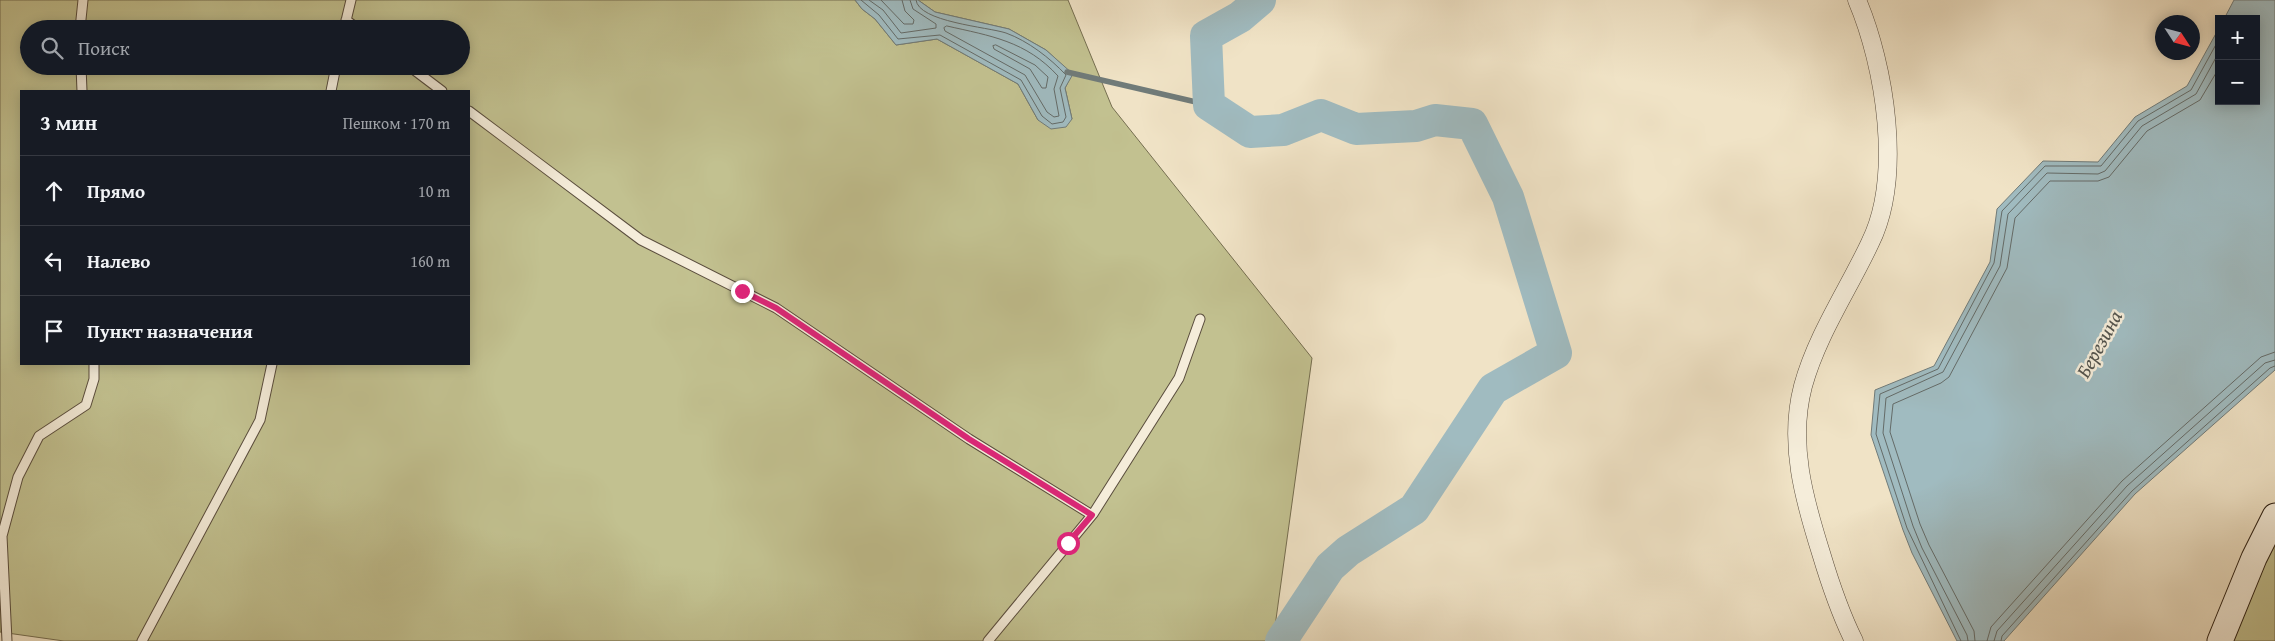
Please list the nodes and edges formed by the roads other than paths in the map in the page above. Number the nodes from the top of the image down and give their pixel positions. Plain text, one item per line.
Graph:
1 (83, 0) edge
2 (351, 0) edge
3 (1857, 0) edge
4 (81, 20) edge
5 (346, 20) edge
6 (81, 75) edge
7 (334, 75) edge
8 (421, 75) edge
9 (82, 90) edge
10 (331, 90) edge
11 (441, 90) edge
12 (470, 112) edge
13 (1200, 319) dead end
14 (94, 365) edge
15 (272, 365) edge
16 (1092, 515) junction
17 (2275, 516) edge
18 (7, 641) edge
19 (142, 641) edge
20 (988, 641) edge
21 (1854, 641) edge
22 (2220, 641) edge

1 - 4 lane
2 - 5 lane
3 - 21 street
6 - 9 lane
7 - 10 lane
8 - 11 lane
12 - 16 lane
13 - 16 lane
14 - 18 lane
15 - 19 lane
16 - 20 lane
17 - 22 street

